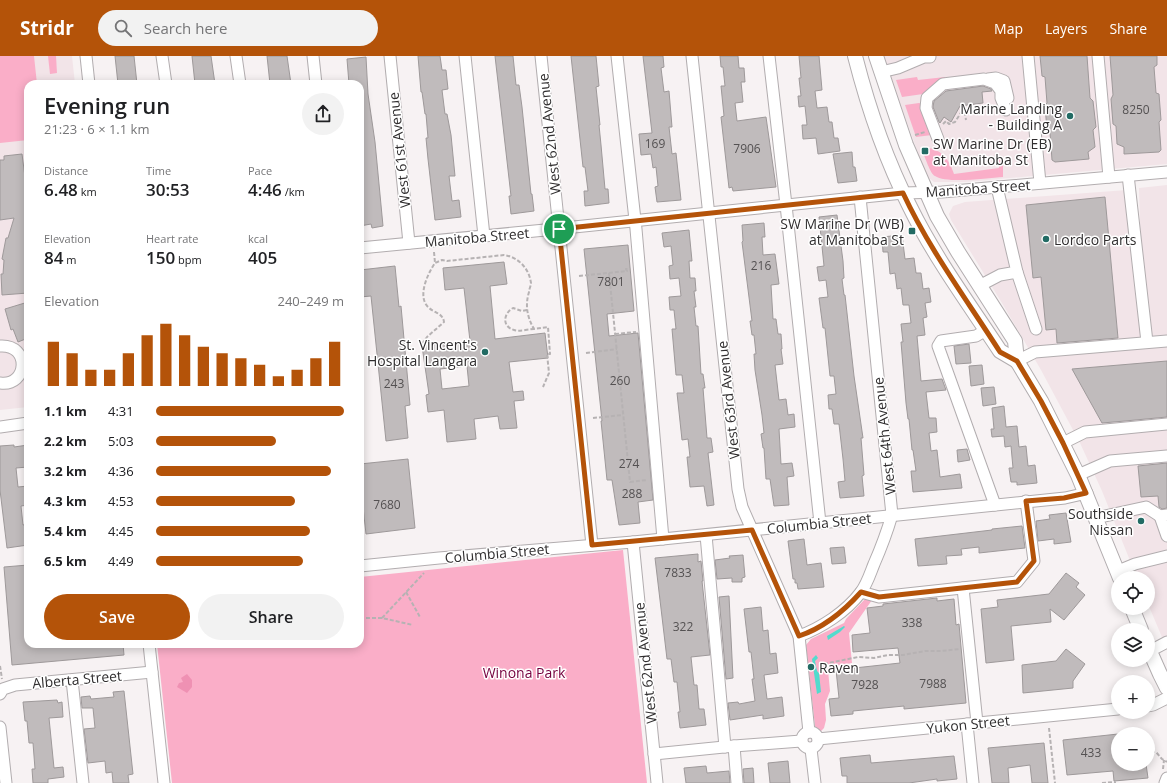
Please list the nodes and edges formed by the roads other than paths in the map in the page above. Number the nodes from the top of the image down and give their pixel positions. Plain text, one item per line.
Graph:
1 (86, 56) edge
2 (162, 56) edge
3 (236, 56) edge
4 (313, 56) edge
5 (390, 56) edge
6 (465, 56) edge
7 (541, 56) edge
8 (617, 56) edge
9 (692, 56) edge
10 (769, 56) edge
11 (855, 56) edge
12 (876, 56) edge
13 (1028, 56) edge
14 (1098, 56) edge
15 (930, 57) edge
16 (881, 72) junction
17 (89, 80) edge
18 (165, 80) edge
19 (239, 80) edge
20 (316, 80) edge
21 (1006, 110) dead end
22 (938, 139) dead end
23 (1167, 172) edge
24 (1128, 175) junction
25 (1109, 177) junction
26 (1040, 184) junction
27 (997, 188) junction
28 (926, 192) junction
29 (903, 193) junction
30 (860, 197) junction
31 (786, 205) junction
32 (709, 213) junction
33 (634, 220) junction
34 (559, 229) junction
35 (484, 236) junction
36 (409, 243) junction
37 (364, 248) edge
38 (1017, 272) junction
39 (979, 286) junction
40 (1036, 328) dead end
41 (986, 330) junction
42 (1167, 340) edge
43 (1147, 342) junction
44 (0, 346) edge
45 (1017, 361) junction
46 (0, 383) edge
47 (24, 424) edge
48 (1167, 424) edge
49 (0, 427) edge
50 (1063, 443) junction
51 (1167, 456) edge
52 (1078, 475) junction
53 (1086, 493) junction
54 (1026, 501) junction
55 (995, 505) junction
56 (892, 515) junction
57 (1164, 516) edge
58 (1096, 518) junction
59 (820, 523) junction
60 (752, 530) junction
61 (706, 535) junction
62 (1167, 536) edge
63 (663, 539) junction
64 (633, 542) junction
65 (592, 545) junction
66 (1167, 556) edge
67 (364, 566) edge
68 (1118, 571) edge
69 (1124, 571) edge
70 (963, 588) junction
71 (861, 592) junction
72 (799, 636) junction
73 (1167, 642) edge
74 (1155, 647) edge
75 (149, 648) edge
76 (1155, 663) edge
77 (152, 672) junction
78 (72, 680) junction
79 (1167, 688) edge
80 (2, 691) edge
81 (1167, 698) edge
82 (1155, 704) edge
83 (1111, 710) edge
84 (972, 724) junction
85 (0, 727) edge
86 (810, 732) junction
87 (818, 739) junction
88 (802, 741) junction
89 (729, 746) junction
90 (811, 749) junction
91 (654, 754) junction
92 (1167, 778) edge
93 (6, 783) edge
94 (83, 783) edge
95 (164, 783) edge
96 (657, 783) edge
97 (738, 783) edge
98 (815, 783) edge
99 (973, 783) edge
100 (1165, 783) edge

1 - 17 street
2 - 18 street
3 - 19 street
4 - 20 street
5 - 36 street, West 61st Avenue
6 - 35 street
7 - 34 street, West 62nd Avenue
8 - 33 street
9 - 32 street, West 63rd Avenue
10 - 31 street
11 - 29 main road
12 - 16 main road
13 - 26 street
14 - 25 street
15 - 16 street
16 - 28 main road
21 - 22 street
23 - 24 street, Manitoba Street
24 - 25 street, Manitoba Street
24 - 43 street
25 - 26 street, Manitoba Street
26 - 27 street, Manitoba Street
27 - 28 street, Manitoba Street
27 - 38 street
28 - 29 street, Manitoba Street
28 - 39 main road
29 - 30 street, Manitoba Street
29 - 41 main road
30 - 31 street, Manitoba Street
30 - 56 street, West 64th Avenue
31 - 32 street, Manitoba Street
31 - 59 street
32 - 33 street, Manitoba Street
32 - 60 street, West 63rd Avenue
33 - 34 street, Manitoba Street
33 - 63 street
34 - 35 street, Manitoba Street
34 - 65 street, West 62nd Avenue
35 - 36 street, Manitoba Street
36 - 37 street, Manitoba Street
38 - 39 street
38 - 40 street
39 - 45 main road
41 - 45 main road
41 - 55 street
42 - 43 street
43 - 45 street
44 - 46 street
45 - 50 main road
47 - 49 street
48 - 50 street
50 - 52 main road
51 - 52 street
52 - 53 main road
53 - 54 street, Columbia Street
53 - 58 main road
54 - 55 street, Columbia Street
54 - 70 street
55 - 56 street, Columbia Street
56 - 59 street, Columbia Street
56 - 71 street, West 64th Avenue
57 - 58 street
57 - 62 street
58 - 68 main road
59 - 60 street, Columbia Street
60 - 61 street, Columbia Street
60 - 72 street, West 63rd Avenue
61 - 63 street, Columbia Street
61 - 89 street
63 - 64 street, Columbia Street
64 - 65 street, Columbia Street
64 - 91 street, West 62nd Avenue
65 - 67 street, Columbia Street
66 - 69 street
70 - 71 street
70 - 84 street
71 - 72 street, West 64th Avenue
72 - 86 street, West 63rd Avenue
73 - 74 street
75 - 77 street
76 - 79 main road
77 - 78 street, Alberta Street
77 - 95 street
78 - 80 street, Alberta Street
78 - 94 street
81 - 82 street
83 - 84 street, Yukon Street
84 - 87 street, Yukon Street
84 - 99 street
85 - 93 street
86 - 87 street
86 - 88 street
87 - 90 street
88 - 89 street
88 - 90 street
89 - 91 street
89 - 97 street
90 - 98 street
91 - 96 street, West 62nd Avenue
92 - 100 street

